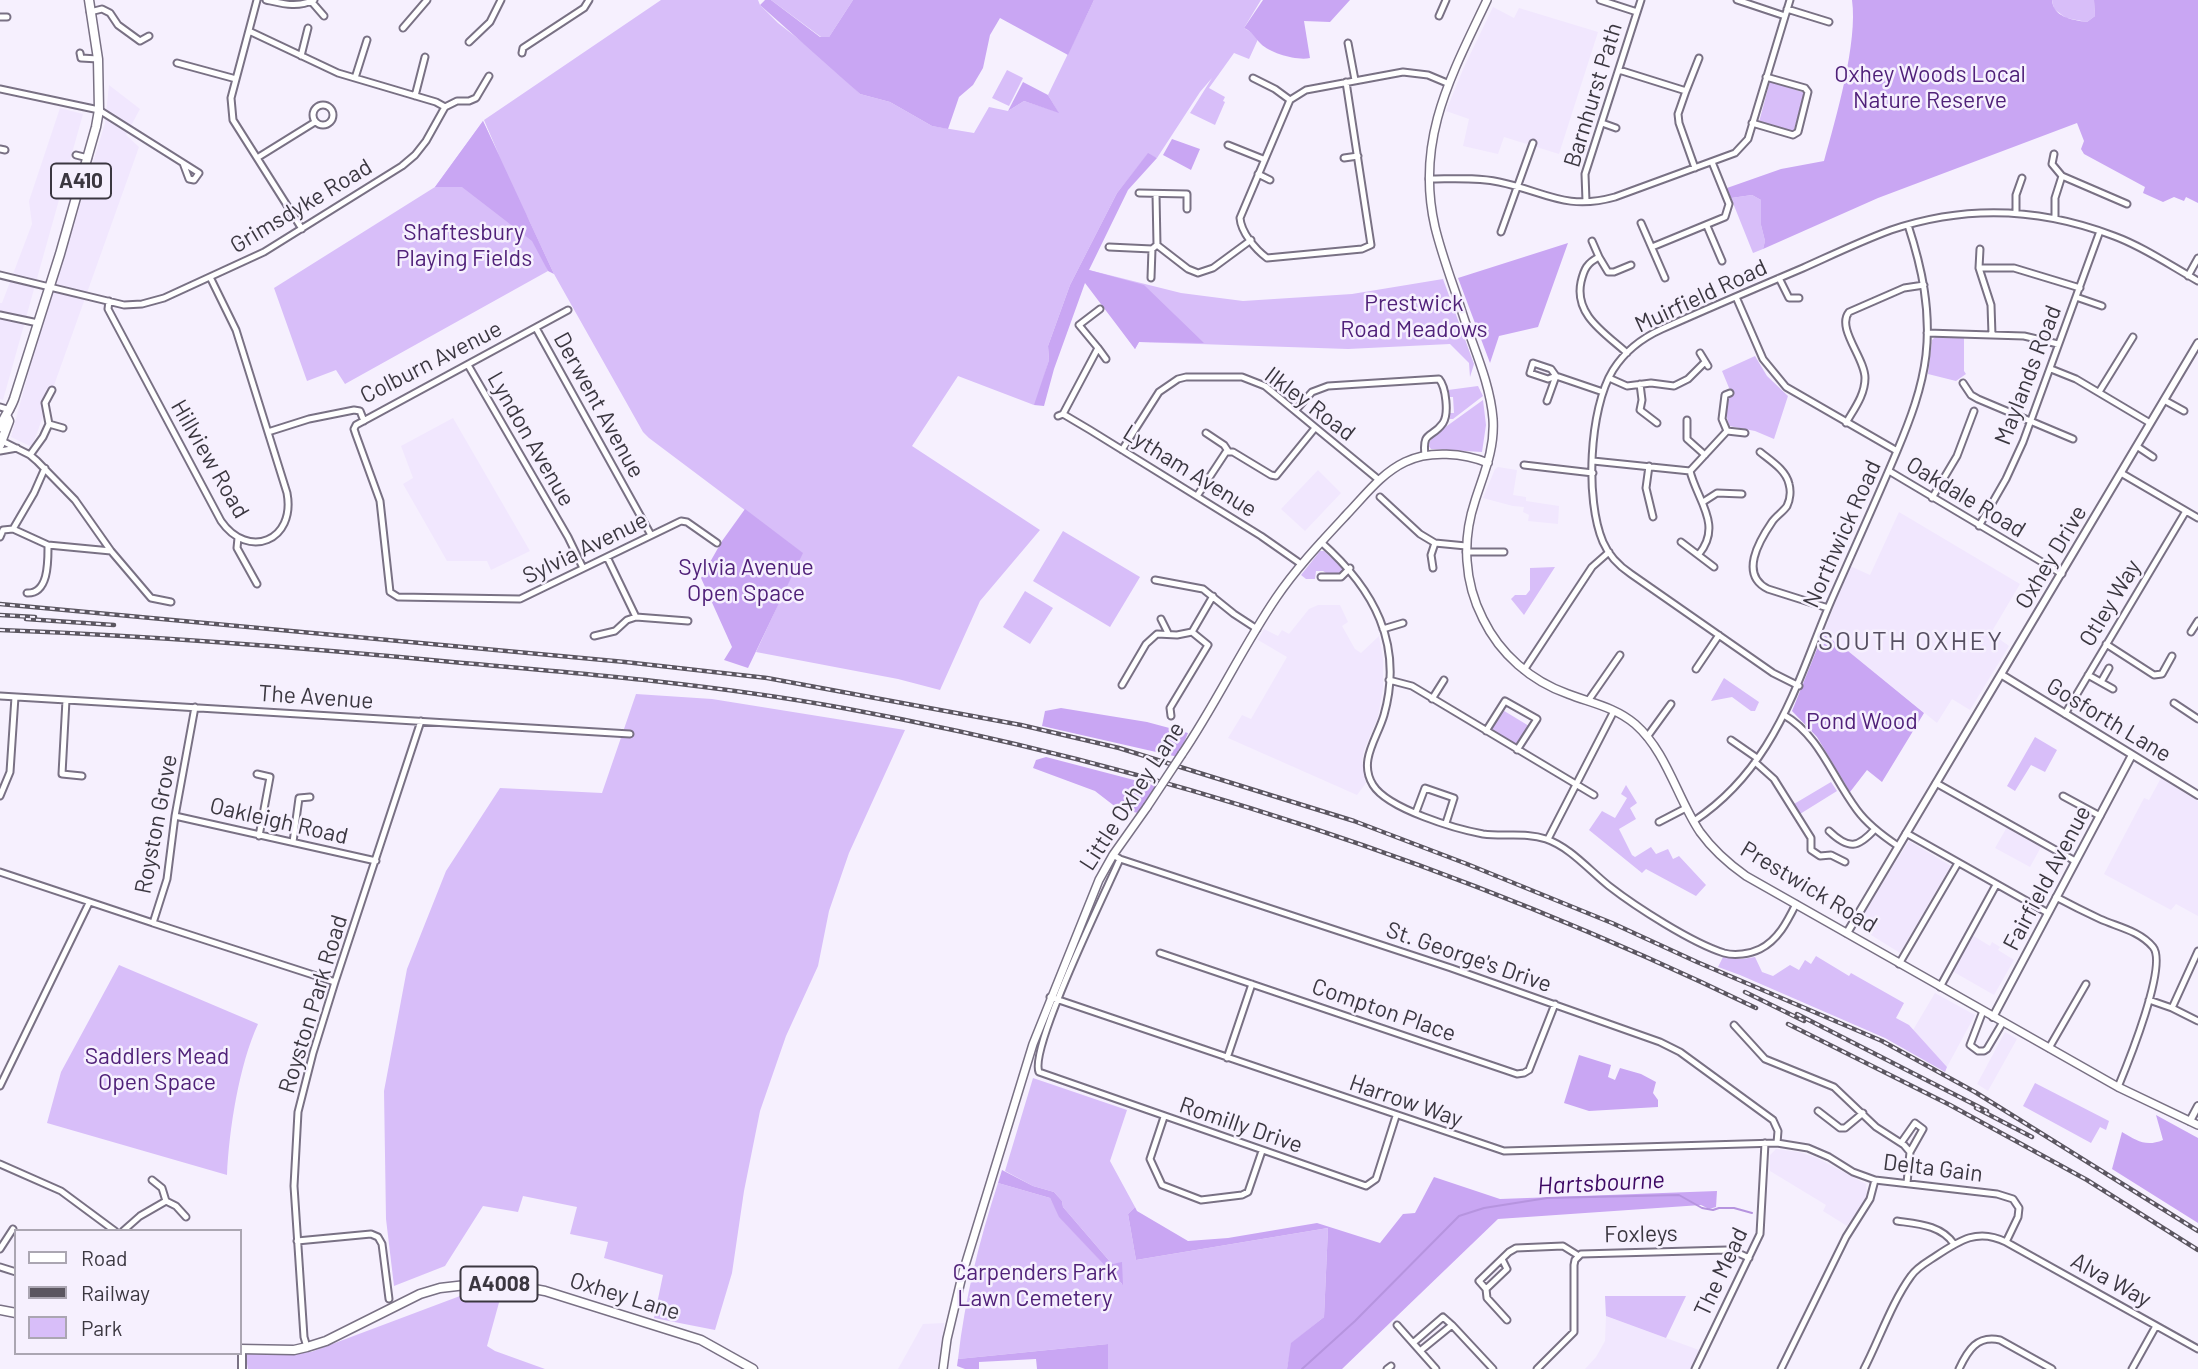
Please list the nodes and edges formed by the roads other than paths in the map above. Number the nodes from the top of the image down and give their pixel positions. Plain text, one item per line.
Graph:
1 (89, 0) edge
2 (257, 0) edge
3 (266, 0) edge
4 (427, 0) edge
5 (502, 0) edge
6 (589, 0) edge
7 (1446, 0) edge
8 (1486, 0) edge
9 (1600, 0) edge
10 (1641, 0) edge
11 (1737, 0) edge
12 (1790, 0) edge
13 (313, 1) edge
14 (89, 12) junction
15 (1637, 12) junction
16 (1786, 13) junction
17 (324, 16) dead end
18 (1439, 16) dead end
19 (1829, 22) dead end
20 (403, 27) dead end
21 (308, 28) dead end
22 (249, 31) junction
23 (149, 37) dead end
24 (366, 40) dead end
25 (469, 42) dead end
26 (1348, 43) dead end
27 (80, 53) dead end
28 (522, 53) dead end
29 (301, 56) junction
30 (425, 57) dead end
31 (1699, 58) dead end
32 (98, 59) junction
33 (177, 63) dead end
34 (1619, 70) junction
35 (489, 76) dead end
36 (1766, 77) junction
37 (355, 78) junction
38 (1253, 78) dead end
39 (236, 79) junction
40 (1355, 80) junction
41 (1346, 82) junction
42 (1447, 83) junction
43 (0, 89) edge
44 (1686, 91) junction
45 (415, 96) junction
46 (1290, 100) junction
47 (444, 107) junction
48 (99, 110) junction
49 (315, 122) dead end
50 (1752, 122) junction
51 (1602, 123) junction
52 (1616, 128) dead end
53 (1533, 144) dead end
54 (1228, 145) dead end
55 (76, 155) dead end
56 (2054, 155) dead end
57 (1358, 156) junction
58 (88, 158) junction
59 (257, 158) junction
60 (1345, 158) dead end
61 (1264, 159) junction
62 (1712, 162) junction
63 (183, 163) dead end
64 (1695, 168) junction
65 (1258, 174) junction
66 (2062, 176) junction
67 (2022, 178) dead end
68 (1429, 179) junction
69 (1270, 180) dead end
70 (1516, 187) junction
71 (1139, 193) dead end
72 (1156, 194) junction
73 (1586, 201) junction
74 (2126, 204) dead end
75 (1187, 209) dead end
76 (2015, 213) junction
77 (2055, 218) junction
78 (1641, 223) dead end
79 (1908, 225) junction
80 (1707, 226) junction
81 (302, 229) junction
82 (2100, 231) junction
83 (1502, 232) dead end
84 (1251, 240) junction
85 (1592, 242) dead end
86 (1109, 247) dead end
87 (1155, 247) junction
88 (1652, 247) junction
89 (1980, 249) dead end
90 (1599, 257) junction
91 (2198, 258) edge
92 (1722, 261) dead end
93 (1631, 265) dead end
94 (1979, 268) junction
95 (0, 275) edge
96 (2189, 276) junction
97 (210, 277) junction
98 (1151, 278) dead end
99 (1665, 278) dead end
100 (1779, 278) junction
101 (2198, 282) edge
102 (1924, 285) junction
103 (50, 286) junction
104 (2080, 288) junction
105 (1736, 297) junction
106 (2076, 297) junction
107 (1799, 298) dead end
108 (108, 301) junction
109 (2102, 306) dead end
110 (1100, 309) dead end
111 (568, 310) dead end
112 (0, 315) edge
113 (38, 323) junction
114 (536, 328) junction
115 (1927, 333) junction
116 (1992, 335) junction
117 (2133, 337) dead end
118 (2198, 343) edge
119 (2059, 344) junction
120 (1098, 348) junction
121 (1627, 353) junction
122 (1700, 353) dead end
123 (1107, 359) dead end
124 (468, 365) junction
125 (2051, 369) junction
126 (1651, 373) dead end
127 (1609, 379) junction
128 (1651, 383) junction
129 (1962, 383) dead end
130 (1640, 384) junction
131 (52, 390) dead end
132 (1604, 392) junction
133 (2099, 392) junction
134 (1730, 393) dead end
135 (2164, 400) junction
136 (1547, 401) dead end
137 (0, 407) edge
138 (1295, 411) junction
139 (1974, 411) dead end
140 (2184, 411) dead end
141 (9, 414) junction
142 (1687, 420) dead end
143 (2032, 420) junction
144 (364, 421) junction
145 (1657, 423) dead end
146 (2150, 423) junction
147 (49, 424) junction
148 (1846, 424) junction
149 (0, 427) edge
150 (63, 428) dead end
151 (1315, 428) junction
152 (1727, 431) junction
153 (268, 432) junction
154 (1206, 433) dead end
155 (1745, 433) dead end
156 (2073, 439) dead end
157 (1, 442) edge
158 (2137, 447) junction
159 (17, 448) junction
160 (1122, 450) junction
161 (0, 451) edge
162 (1228, 451) junction
163 (1760, 452) dead end
164 (1897, 452) junction
165 (30, 455) junction
166 (1425, 455) junction
167 (1705, 455) junction
168 (2153, 457) dead end
169 (1593, 461) junction
170 (1489, 463) junction
171 (1524, 464) dead end
172 (1649, 466) junction
173 (45, 468) junction
174 (1690, 471) junction
175 (1889, 471) junction
176 (1593, 473) junction
177 (2121, 473) junction
178 (1379, 480) junction
179 (1742, 494) dead end
180 (1197, 496) junction
181 (1380, 497) dead end
182 (1932, 498) junction
183 (1703, 502) junction
184 (2186, 510) junction
185 (1653, 517) dead end
186 (2198, 518) edge
187 (1979, 526) junction
188 (13, 529) junction
189 (651, 535) junction
190 (0, 537) edge
191 (238, 538) junction
192 (1321, 542) junction
193 (1681, 542) dead end
194 (717, 543) dead end
195 (1435, 543) junction
196 (48, 545) junction
197 (1466, 549) junction
198 (111, 551) junction
199 (1504, 552) dead end
200 (1609, 552) junction
201 (1699, 554) junction
202 (607, 557) junction
203 (1301, 564) junction
204 (583, 568) junction
205 (1350, 568) junction
206 (1433, 568) dead end
207 (1714, 568) dead end
208 (2062, 574) junction
209 (1321, 577) dead end
210 (1155, 580) dead end
211 (257, 584) dead end
212 (27, 593) dead end
213 (1213, 596) junction
214 (170, 602) dead end
215 (1828, 608) junction
216 (636, 617) junction
217 (1161, 619) dead end
218 (688, 621) dead end
219 (2198, 621) edge
220 (1402, 623) dead end
221 (1257, 629) junction
222 (1383, 629) junction
223 (1192, 632) junction
224 (2191, 632) dead end
225 (1168, 633) junction
226 (1719, 635) junction
227 (594, 636) dead end
228 (1217, 642) dead end
229 (2106, 644) junction
230 (1208, 645) junction
231 (1620, 655) dead end
232 (2172, 656) dead end
233 (2109, 668) dead end
234 (1696, 669) dead end
235 (1524, 670) junction
236 (2001, 675) junction
237 (2088, 675) junction
238 (1389, 680) junction
239 (1444, 680) dead end
240 (2101, 682) junction
241 (1122, 685) dead end
242 (1799, 685) junction
243 (2113, 689) dead end
244 (0, 696) edge
245 (15, 697) junction
246 (1432, 699) junction
247 (66, 700) junction
248 (1588, 701) junction
249 (2174, 703) dead end
250 (1671, 704) dead end
251 (195, 707) junction
252 (1614, 711) junction
253 (2064, 714) junction
254 (1784, 715) junction
255 (1171, 716) dead end
256 (2198, 719) edge
257 (421, 721) junction
258 (1486, 731) junction
259 (630, 734) dead end
260 (1647, 737) junction
261 (1731, 740) dead end
262 (1517, 750) junction
263 (2132, 755) junction
264 (1756, 760) junction
265 (257, 774) dead end
266 (82, 776) dead end
267 (1575, 783) junction
268 (1936, 783) junction
269 (2198, 794) edge
270 (1594, 795) dead end
271 (0, 796) edge
272 (2063, 796) dead end
273 (310, 797) dead end
274 (1686, 808) junction
275 (1416, 813) junction
276 (175, 816) junction
277 (2100, 816) junction
278 (1694, 821) junction
279 (1659, 822) dead end
280 (1446, 823) junction
281 (1875, 829) junction
282 (1829, 831) dead end
283 (1906, 833) junction
284 (259, 836) junction
285 (1548, 839) junction
286 (293, 842) junction
287 (1898, 846) junction
288 (1117, 857) junction
289 (376, 861) junction
290 (2075, 861) junction
291 (1845, 862) dead end
292 (1958, 863) junction
293 (0, 872) edge
294 (1996, 885) junction
295 (2056, 897) junction
296 (89, 903) junction
297 (1796, 904) junction
298 (2048, 913) junction
299 (153, 923) junction
300 (1847, 933) junction
301 (2198, 951) edge
302 (1160, 953) dead end
303 (1899, 964) junction
304 (335, 982) junction
305 (1252, 984) junction
306 (2086, 984) dead end
307 (1940, 986) junction
308 (1054, 998) junction
309 (2149, 1000) junction
310 (1555, 1004) junction
311 (2172, 1008) junction
312 (1983, 1012) junction
313 (1993, 1017) junction
314 (2198, 1021) edge
315 (2003, 1022) junction
316 (1734, 1025) dead end
317 (2049, 1048) junction
318 (1227, 1058) junction
319 (1037, 1063) joint
320 (0, 1086) edge
321 (2118, 1087) junction
322 (2198, 1106) edge
323 (1818, 1111) dead end
324 (1863, 1113) junction
325 (1396, 1116) junction
326 (1164, 1117) junction
327 (2194, 1123) edge
328 (1765, 1143) junction
329 (1777, 1143) junction
330 (1901, 1143) junction
331 (1262, 1151) junction
332 (1910, 1152) junction
333 (0, 1164) edge
334 (152, 1180) dead end
335 (1875, 1180) junction
336 (1907, 1184) junction
337 (166, 1200) junction
338 (186, 1217) dead end
339 (1897, 1220) dead end
340 (13, 1229) dead end
341 (112, 1229) edge
342 (125, 1229) edge
343 (297, 1241) junction
344 (2006, 1242) junction
345 (1954, 1244) junction
346 (0, 1250) edge
347 (1579, 1256) junction
348 (1749, 1258) junction
349 (1502, 1259) junction
350 (1486, 1289) junction
351 (389, 1299) dead end
352 (1507, 1320) dead end
353 (1397, 1325) dead end
354 (1452, 1325) junction
355 (2156, 1326) junction
356 (1413, 1343) junction
357 (307, 1347) junction
358 (2198, 1349) edge
359 (242, 1350) edge
360 (1420, 1351) junction
361 (753, 1369) edge
362 (943, 1369) edge
363 (1436, 1369) edge
364 (1493, 1369) edge
365 (1537, 1369) edge
366 (1695, 1369) edge
367 (1781, 1369) edge
368 (1864, 1369) edge
369 (1959, 1369) edge
370 (2052, 1369) edge
371 (2132, 1369) edge

1 - 14 main road, A410
2 - 22 street
3 - 13 street
4 - 20 street
5 - 25 street
6 - 28 street
7 - 18 street
8 - 42 main road, Prestwick Road
9 - 15 street
10 - 15 street, Barnhurst Path
11 - 16 street
12 - 16 street
13 - 17 street
14 - 23 street
14 - 32 main road, A410
15 - 34 street, Barnhurst Path
16 - 19 street
16 - 36 street
21 - 29 street
22 - 29 street
22 - 39 street
24 - 37 street
26 - 40 street
27 - 32 street
29 - 37 street
30 - 45 street
31 - 44 street
32 - 48 main road, A410
33 - 39 street
34 - 44 street
34 - 51 street, Barnhurst Path
35 - 47 street
36 - 50 street
36 - 50 street
37 - 45 street
38 - 46 street
39 - 59 street
40 - 41 street
40 - 42 street
41 - 46 street
41 - 57 street
42 - 68 main road, Prestwick Road
43 - 48 street
44 - 64 street
45 - 47 street
46 - 61 street
47 - 81 street, Grimsdyke Road
48 - 58 main road, A410
48 - 63 street
49 - 59 street
50 - 62 street
51 - 52 street
51 - 73 street, Barnhurst Path
53 - 70 street
54 - 61 street
55 - 58 street
56 - 66 street
57 - 60 street
57 - 84 street
58 - 103 main road, A410
59 - 81 street
61 - 65 street
62 - 64 street
62 - 80 street
64 - 73 street
65 - 69 street
65 - 84 street
66 - 74 street
66 - 77 street
67 - 76 street
68 - 70 street
68 - 170 main road, Prestwick Road
70 - 73 street
70 - 83 street
71 - 72 street
72 - 75 street
72 - 87 street
76 - 77 street, Muirfield Road
76 - 79 street, Muirfield Road
77 - 82 street, Muirfield Road
78 - 88 street
79 - 100 street, Muirfield Road
79 - 102 street, Northwick Road
80 - 88 street
80 - 92 street
81 - 97 street, Grimsdyke Road
82 - 96 street, Muirfield Road
82 - 104 street, Maylands Road
84 - 87 street
85 - 90 street
86 - 87 street
87 - 98 street
88 - 99 street
89 - 94 street
90 - 93 street
90 - 121 street
91 - 96 street
94 - 104 street
94 - 116 street
95 - 103 street, Grimsdyke Road
96 - 101 street, Muirfield Road
97 - 108 street, Grimsdyke Road
97 - 153 street, Hillview Road
100 - 105 street, Muirfield Road
100 - 107 street
102 - 115 street, Northwick Road
102 - 148 street
103 - 108 street, Grimsdyke Road
103 - 113 main road, A410
104 - 106 street, Maylands Road
105 - 121 street, Muirfield Road
105 - 148 street
106 - 109 street
106 - 119 street, Maylands Road
108 - 191 street, Hillview Road
110 - 120 street
111 - 114 street, Colburn Avenue
112 - 113 street
113 - 141 main road, A410
114 - 124 street, Colburn Avenue
114 - 189 street, Derwent Avenue
115 - 116 street
115 - 164 street, Northwick Road
116 - 119 street
117 - 133 street
118 - 135 street, Oxhey Drive
119 - 125 street, Maylands Road
120 - 123 street
120 - 160 street, Lytham Avenue
121 - 127 street, Muirfield Road
122 - 128 street
124 - 144 street, Colburn Avenue
124 - 204 street, Lyndon Avenue
125 - 133 street
125 - 143 street, Maylands Road
126 - 128 street
127 - 130 street
127 - 132 street, Muirfield Road
128 - 130 street
129 - 143 street
130 - 145 street
131 - 147 street
132 - 136 street
132 - 169 street, Muirfield Road
133 - 146 street
134 - 152 street
135 - 140 street
135 - 146 street, Oxhey Drive
137 - 141 street
138 - 151 street, Ilkley Road
138 - 160 street, Ilkley Road
138 - 166 street
139 - 182 street
141 - 149 main road, A410
141 - 157 main road, A410
142 - 167 street
143 - 156 street
143 - 187 street, Maylands Road
144 - 153 street, Colburn Avenue
144 - 204 street, Sylvia Avenue
146 - 158 street, Oxhey Drive
147 - 150 street
147 - 165 street
148 - 164 street
151 - 162 street
151 - 178 street, Ilkley Road
152 - 155 street
152 - 167 street
153 - 191 street, Hillview Road
154 - 162 street
157 - 159 street
158 - 168 street
158 - 177 street, Oxhey Drive
159 - 161 street
159 - 165 street
160 - 180 street, Lytham Avenue
162 - 180 street
163 - 215 street
164 - 175 street, Northwick Road
165 - 173 street
166 - 170 main road, Little Oxhey Lane
166 - 178 main road, Little Oxhey Lane
167 - 174 street
169 - 172 street
169 - 176 street, Muirfield Road
170 - 197 main road, Prestwick Road
171 - 176 street
172 - 174 street
172 - 185 street
173 - 188 street
173 - 198 street
174 - 183 street
175 - 182 street, Oakdale Road
175 - 215 street, Northwick Road
176 - 200 street, Muirfield Road
177 - 184 street
177 - 208 street, Oxhey Drive
178 - 192 main road, Little Oxhey Lane
179 - 183 street
180 - 203 street, Lytham Avenue
181 - 195 street
182 - 187 street, Oakdale Road
183 - 201 street
184 - 186 street
184 - 229 street, Otley Way
187 - 208 street, Oakdale Road
188 - 190 street
188 - 196 street
189 - 194 street, Sylvia Avenue
189 - 202 street, Sylvia Avenue
191 - 211 street
192 - 203 main road, Little Oxhey Lane
192 - 205 street
193 - 201 street
195 - 197 street
195 - 206 street
196 - 198 street
196 - 212 street
197 - 199 street
197 - 235 main road, Prestwick Road
198 - 214 street
200 - 226 street, Muirfield Road
200 - 235 street
201 - 207 street
202 - 204 street, Sylvia Avenue
202 - 216 street
203 - 221 main road, Little Oxhey Lane
205 - 209 street
205 - 222 street
208 - 236 street, Oxhey Drive
210 - 213 street
213 - 221 street
213 - 223 street
215 - 242 street, Northwick Road
216 - 218 street
216 - 227 street
217 - 225 street
219 - 224 street
220 - 222 street
221 - 288 main road, Little Oxhey Lane, bridge
222 - 238 street
223 - 225 street
223 - 230 street
225 - 241 street
226 - 234 street
226 - 242 street, Muirfield Road
228 - 230 street
229 - 232 street
229 - 237 street, Otley Way
230 - 255 street
231 - 248 street
233 - 240 street
235 - 248 main road, Prestwick Road
236 - 253 street, Gosforth Lane
236 - 268 street, Oxhey Drive
237 - 240 street
237 - 253 street, Otley Way
238 - 246 street
238 - 275 street
239 - 246 street
240 - 243 street
242 - 254 street, Northwick Road
244 - 245 street, The Avenue
245 - 247 street, The Avenue
245 - 271 street
246 - 258 street
247 - 251 street, The Avenue
247 - 266 street
248 - 252 main road, Prestwick Road
249 - 256 street
250 - 260 street
251 - 257 street, The Avenue
251 - 276 street, Royston Grove
252 - 260 main road, Prestwick Road
252 - 267 street
253 - 263 street, Gosforth Lane
254 - 264 street, Northwick Road
254 - 281 street
257 - 259 street, The Avenue
257 - 289 street, Royston Park Road
258 - 262 street
258 - 262 street
260 - 274 main road, Prestwick Road
261 - 264 street
262 - 267 street
263 - 269 street, Gosforth Lane
263 - 277 street, Fairfield Avenue
264 - 278 street, Northwick Road
264 - 291 street
265 - 284 street
267 - 270 street
267 - 285 street
268 - 283 street, Oxhey Drive
268 - 290 street
272 - 277 street
273 - 286 street
274 - 278 main road, Prestwick Road
274 - 279 street
275 - 280 street
275 - 280 street
276 - 284 street, Oakleigh Road
276 - 299 street, Royston Grove
277 - 290 street, Fairfield Avenue
278 - 297 main road, Prestwick Road
280 - 285 street
281 - 282 street
281 - 287 street
283 - 287 street, Oxhey Drive
283 - 292 street
284 - 286 street, Oakleigh Road
285 - 297 street
286 - 289 street, Oakleigh Road
287 - 300 street, Oxhey Drive
288 - 308 main road, Little Oxhey Lane
288 - 310 street, St. George's Drive
289 - 304 street, Royston Park Road
290 - 295 street, Fairfield Avenue
292 - 294 street
292 - 303 street
293 - 296 street
294 - 298 street
294 - 307 street
295 - 298 street, Fairfield Avenue
295 - 309 street
296 - 299 street
296 - 320 street
297 - 300 main road, Prestwick Road
298 - 313 street, Fairfield Avenue
299 - 304 street, Royston Grove
300 - 303 main road, Prestwick Road
301 - 311 street
302 - 305 street, Compton Place
303 - 307 main road, Prestwick Road
304 - 343 street, Royston Park Road
305 - 310 street, Compton Place
305 - 318 street
306 - 317 street
307 - 312 main road, Prestwick Road
308 - 318 street, Harrow Way
308 - 319 street, Little Oxhey Lane
308 - 362 main road, Little Oxhey Lane
309 - 311 street
309 - 321 street
310 - 329 street, St. George's Drive
311 - 314 street
312 - 313 main road, Prestwick Road
312 - 315 street
313 - 315 main road, Prestwick Road
315 - 317 main road, Prestwick Road
316 - 324 street
317 - 321 main road, Prestwick Road
318 - 325 street, Harrow Way
319 - 326 street, Romilly Drive
321 - 327 main road, Prestwick Road
322 - 327 street
323 - 324 street
324 - 330 street
325 - 328 street, Harrow Way
325 - 331 street, Romilly Drive
326 - 331 street, Romilly Drive
326 - 331 street
328 - 329 street, Delta Gain
328 - 348 street, The Mead
329 - 335 street, Delta Gain
330 - 332 street
330 - 332 street
332 - 336 street
333 - 341 street
334 - 337 street
335 - 336 street, Delta Gain
335 - 367 street
336 - 344 street, Delta Gain
337 - 338 street
337 - 342 street
339 - 345 street
340 - 346 street
343 - 351 street
343 - 357 street, Royston Park Road
344 - 345 street
344 - 355 street, Alva Way
345 - 368 street
347 - 348 street, Foxleys
347 - 349 street
347 - 365 street, Foxleys
348 - 366 street, The Mead
349 - 350 street
349 - 350 street
350 - 352 street
353 - 356 street
354 - 356 street
354 - 360 street
354 - 364 street
355 - 358 street, Alva Way
355 - 371 street
356 - 360 street
357 - 359 main road, Oxhey Lane / A4008
357 - 361 main road, Oxhey Lane / A4008
360 - 363 street
369 - 370 street

